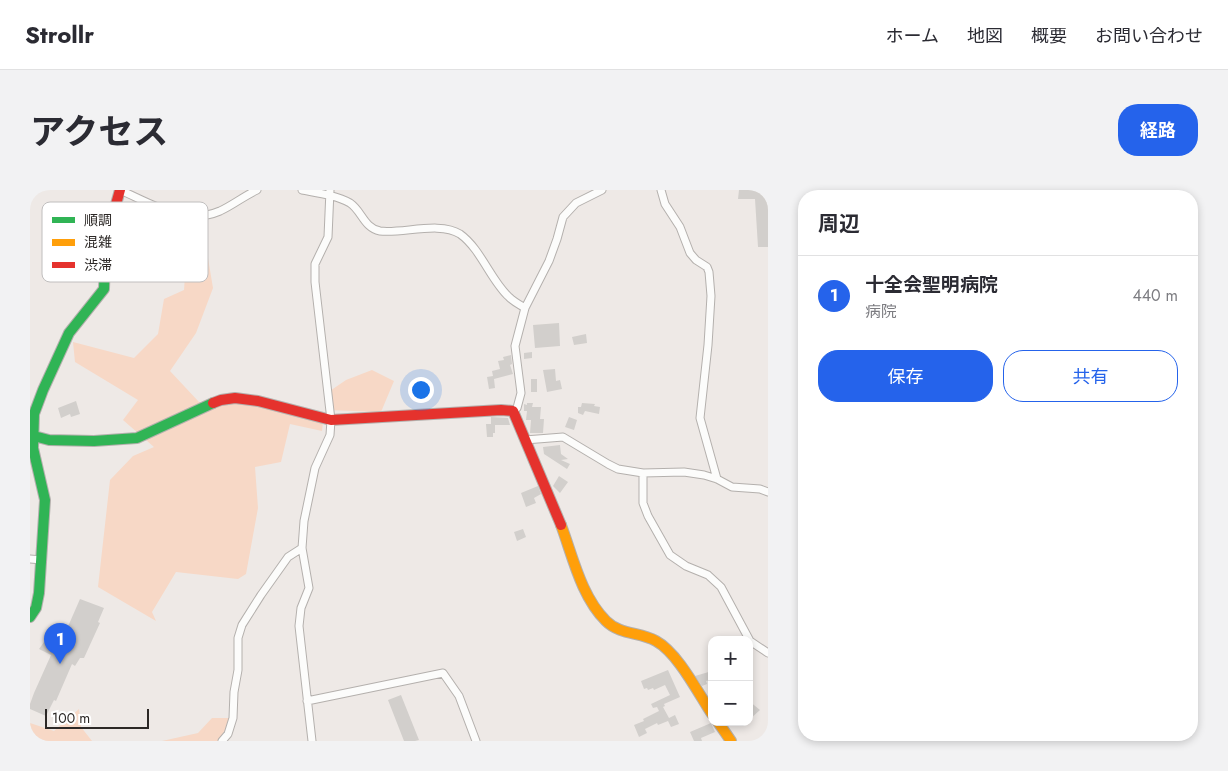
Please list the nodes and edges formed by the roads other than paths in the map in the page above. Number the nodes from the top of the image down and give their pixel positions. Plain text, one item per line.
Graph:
1 (120, 190) edge
2 (257, 190) edge
3 (302, 190) edge
4 (602, 190) edge
5 (661, 190) edge
6 (330, 193) edge
7 (147, 202) edge
8 (208, 214) edge
9 (104, 282) edge
10 (525, 308) junction
11 (513, 411) junction
12 (332, 420) junction
13 (32, 434) edge
14 (525, 440) junction
15 (643, 472) junction
16 (717, 479) junction
17 (768, 492) edge
18 (302, 548) junction
19 (30, 559) edge
20 (42, 560) junction
21 (30, 617) edge
22 (768, 653) edge
23 (307, 701) junction
24 (708, 708) edge
25 (721, 726) edge
26 (222, 741) edge
27 (312, 741) edge
28 (476, 741) edge
29 (731, 741) edge

1 - 7 street
2 - 8 street
3 - 6 street
4 - 10 street
5 - 16 street
6 - 10 street
6 - 12 street
9 - 13 street
10 - 11 street
11 - 12 street
11 - 14 street
12 - 13 street
12 - 18 street
13 - 20 street
14 - 15 street
14 - 24 street
15 - 16 street
15 - 22 street
16 - 17 street
18 - 23 street
18 - 26 street
19 - 20 street
20 - 21 street
23 - 27 street
23 - 28 street
25 - 29 street

